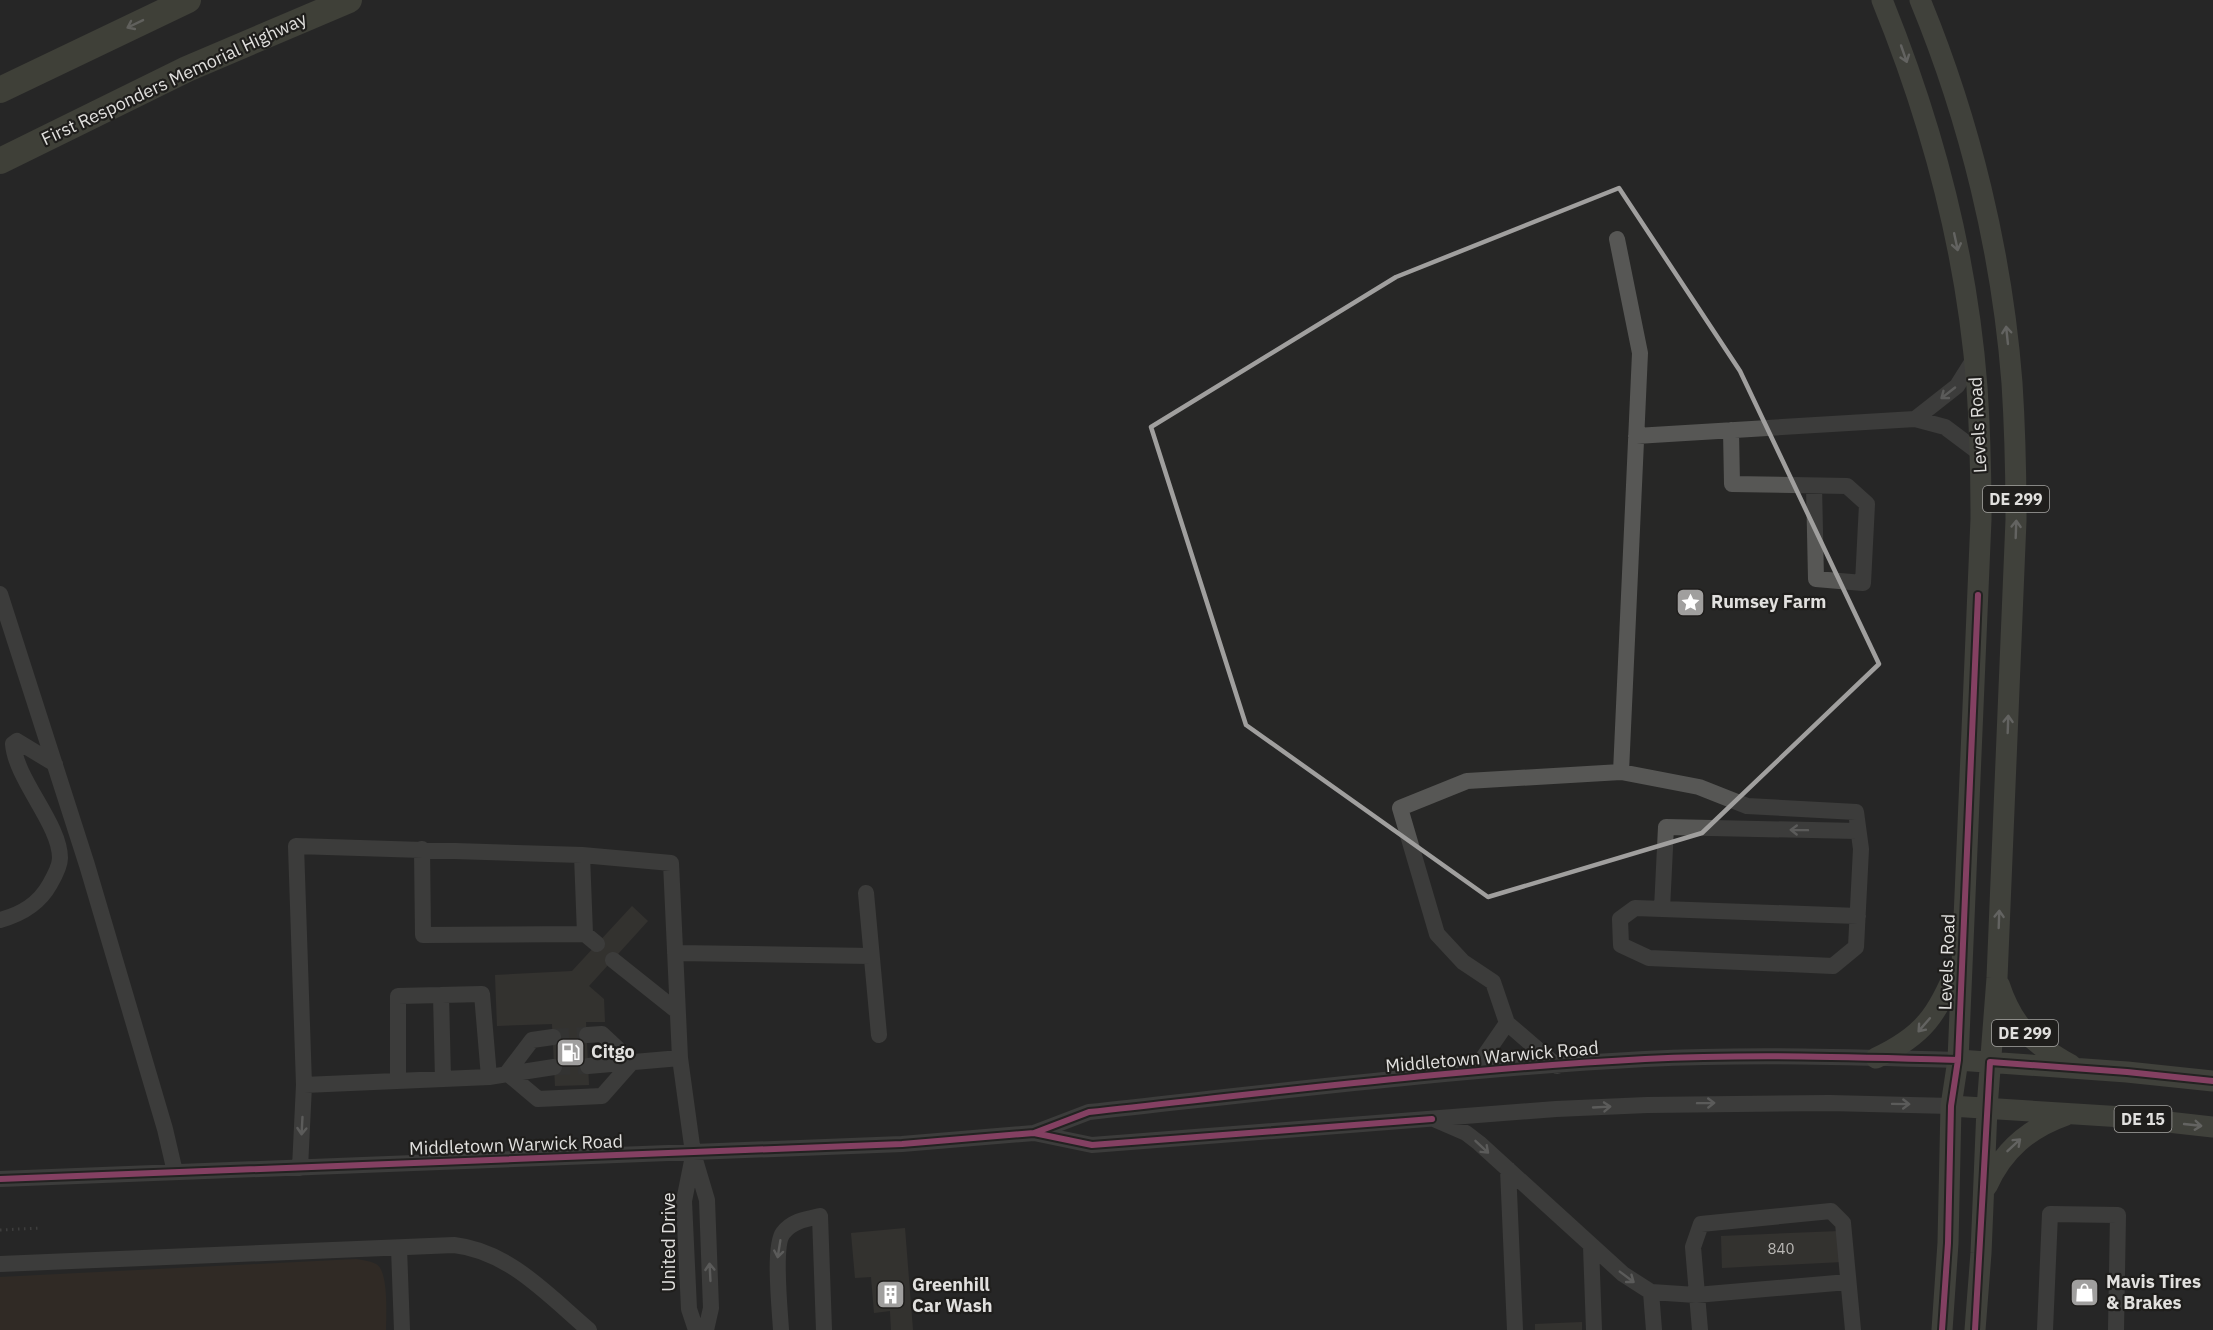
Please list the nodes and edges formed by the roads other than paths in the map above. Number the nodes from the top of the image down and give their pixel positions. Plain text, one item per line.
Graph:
1 (188, 0) edge
2 (349, 0) edge
3 (1882, 0) edge
4 (1920, 0) edge
5 (0, 90) edge
6 (0, 161) edge
7 (1617, 239) dead end
8 (1974, 359) junction
9 (1915, 419) junction
10 (1731, 430) junction
11 (1636, 436) junction
12 (1981, 454) junction
13 (1814, 486) junction
14 (0, 594) edge
15 (55, 764) junction
16 (1621, 772) junction
17 (1857, 831) junction
18 (422, 849) junction
19 (582, 855) junction
20 (866, 893) dead end
21 (1662, 909) junction
22 (1858, 916) junction
23 (0, 920) edge
24 (675, 953) junction
25 (871, 956) junction
26 (1962, 956) junction
27 (613, 960) dead end
28 (1997, 978) junction
29 (441, 994) junction
30 (677, 1011) junction
31 (1507, 1023) junction
32 (587, 1035) tunnel mouth
33 (879, 1035) dead end
34 (553, 1037) tunnel mouth
35 (680, 1058) junction
36 (1876, 1058) junction
37 (1958, 1060) junction
38 (632, 1062) junction
39 (1990, 1062) junction
40 (588, 1066) tunnel mouth
41 (1557, 1066) junction
42 (554, 1067) tunnel mouth
43 (2077, 1068) junction
44 (1474, 1071) junction
45 (507, 1073) junction
46 (489, 1077) junction
47 (443, 1079) junction
48 (399, 1081) junction
49 (2213, 1081) edge
50 (304, 1085) junction
51 (1951, 1106) junction
52 (1987, 1108) junction
53 (2072, 1113) junction
54 (1432, 1119) junction
55 (2213, 1127) edge
56 (1034, 1133) junction
57 (693, 1153) junction
58 (300, 1168) junction
59 (1508, 1169) junction
60 (175, 1172) junction
61 (3, 1176) edge
62 (1983, 1194) junction
63 (1591, 1246) junction
64 (399, 1248) junction
65 (0, 1264) edge
66 (1848, 1282) junction
67 (1651, 1292) junction
68 (1696, 1295) junction
69 (402, 1330) edge
70 (589, 1330) edge
71 (696, 1330) edge
72 (706, 1330) edge
73 (781, 1330) edge
74 (824, 1330) edge
75 (1515, 1330) edge
76 (1594, 1330) edge
77 (1654, 1330) edge
78 (1700, 1330) edge
79 (1853, 1330) edge
80 (1942, 1330) edge
81 (1975, 1330) edge
82 (2045, 1330) edge
83 (2116, 1330) edge

1 -> 5 highway
2 - 6 highway, First Responders Memorial Highway
3 -> 8 main road, Levels Road / DE 299
28 -> 4 main road, Levels Road / DE 299
7 - 11 street
8 -> 9 street
8 - 12 main road, Levels Road / DE 299
9 - 10 street
9 - 12 street
10 - 11 street
10 - 13 street
11 - 16 street
12 - 26 main road, Levels Road / DE 299
13 - 13 street
14 - 15 street
15 - 23 street
15 - 60 street
16 - 17 street
16 - 31 street
17 -> 21 street
17 - 22 street
18 - 19 street
18 - 19 street
18 - 50 street
19 - 24 street
20 - 25 street
21 - 22 street
21 - 22 street
24 - 25 street
24 - 30 street
25 - 33 street
26 -> 36 main road
26 - 37 main road, Levels Road / DE 299
27 - 30 street
28 - 39 main road, Levels Road / DE 299
28 - 43 main road, DE 299
29 - 46 street
29 - 47 street
29 - 48 street
30 - 35 street
31 - 41 street
31 - 44 street
32 - 38 street
34 - 45 street
35 - 38 street
35 - 57 street
36 - 37 street, Middletown Warwick Road
36 - 41 street, Middletown Warwick Road
37 - 39 main road, Middletown Warwick Road
37 - 51 main road, Levels Road
38 - 40 street
38 - 45 street
39 - 43 main road, Middletown Warwick Road
39 - 52 main road, Levels Road / DE 15
41 - 44 street, Middletown Warwick Road
42 - 45 street
43 - 49 main road, Middletown Warwick Road
44 - 56 street, Middletown Warwick Road
45 - 46 street
46 - 47 street
47 - 48 street
48 - 50 street
50 -> 58 street
51 - 52 main road, Middletown Warwick Road
54 -> 51 street, Middletown Warwick Road
51 - 80 main road, Levels Road
52 - 53 main road, Middletown Warwick Road
52 - 62 main road, Levels Road / DE 15
53 -> 55 main road, Middletown Warwick Road / DE 15
62 -> 53 main road, DE 15
54 - 56 street, Middletown Warwick Road
54 -> 59 street
56 - 57 street, Middletown Warwick Road
57 - 58 street, Middletown Warwick Road
57 - 71 street, United Drive
72 -> 57 street, United Drive
58 - 60 street, Middletown Warwick Road
59 - 63 street
59 - 75 street
60 - 61 street, Middletown Warwick Road
62 - 81 main road, Levels Road / DE 15
63 -> 67 street
63 - 76 street
64 - 65 street
64 - 69 street
64 - 70 street
66 - 68 street
66 - 68 street
66 - 79 street
67 - 68 street
67 - 77 street
68 - 78 street
74 -> 73 street
82 - 83 street

